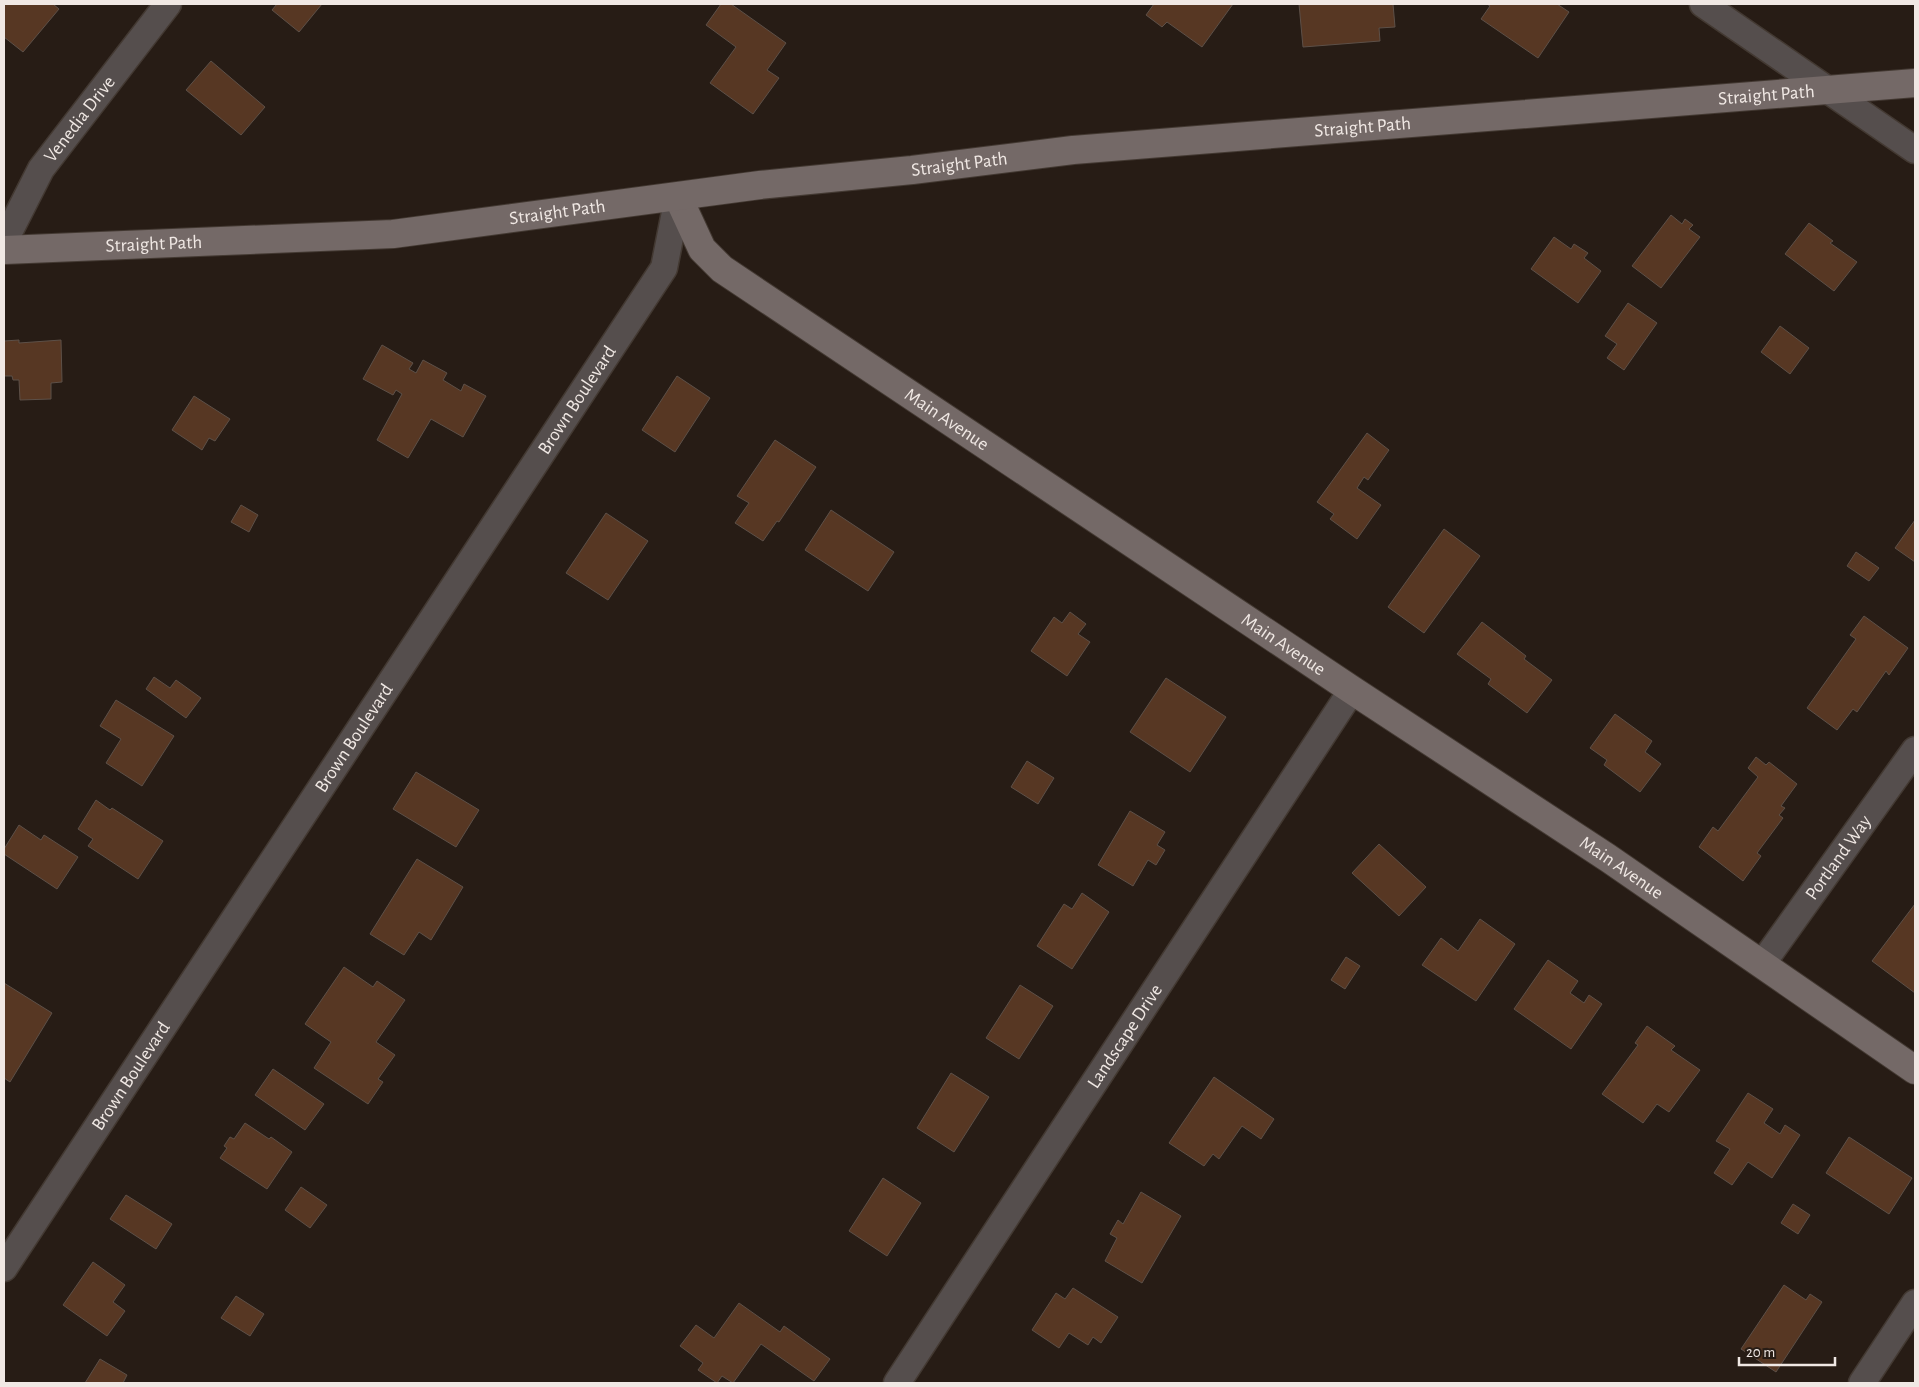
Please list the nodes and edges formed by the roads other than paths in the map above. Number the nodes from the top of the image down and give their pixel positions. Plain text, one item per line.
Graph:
1 (168, 4) edge
2 (1702, 4) edge
3 (1915, 83) edge
4 (1829, 90) junction
5 (1915, 150) edge
6 (678, 197) junction
7 (4, 242) edge
8 (4, 250) edge
9 (1352, 690) junction
10 (1915, 750) edge
11 (1762, 964) junction
12 (1915, 1070) edge
13 (4, 1268) edge
14 (1915, 1303) edge
15 (898, 1383) edge
16 (1862, 1383) edge

1 - 7 street, Venedia Drive
2 - 4 street
3 - 4 main road, Straight Path
4 - 5 street
4 - 6 main road, Straight Path
6 - 8 main road, Straight Path
6 - 9 main road, Main Avenue
6 - 13 street, Brown Boulevard
9 - 11 main road, Main Avenue
9 - 15 street, Landscape Drive
10 - 11 street, Portland Way
11 - 12 main road, Main Avenue
14 - 16 street

